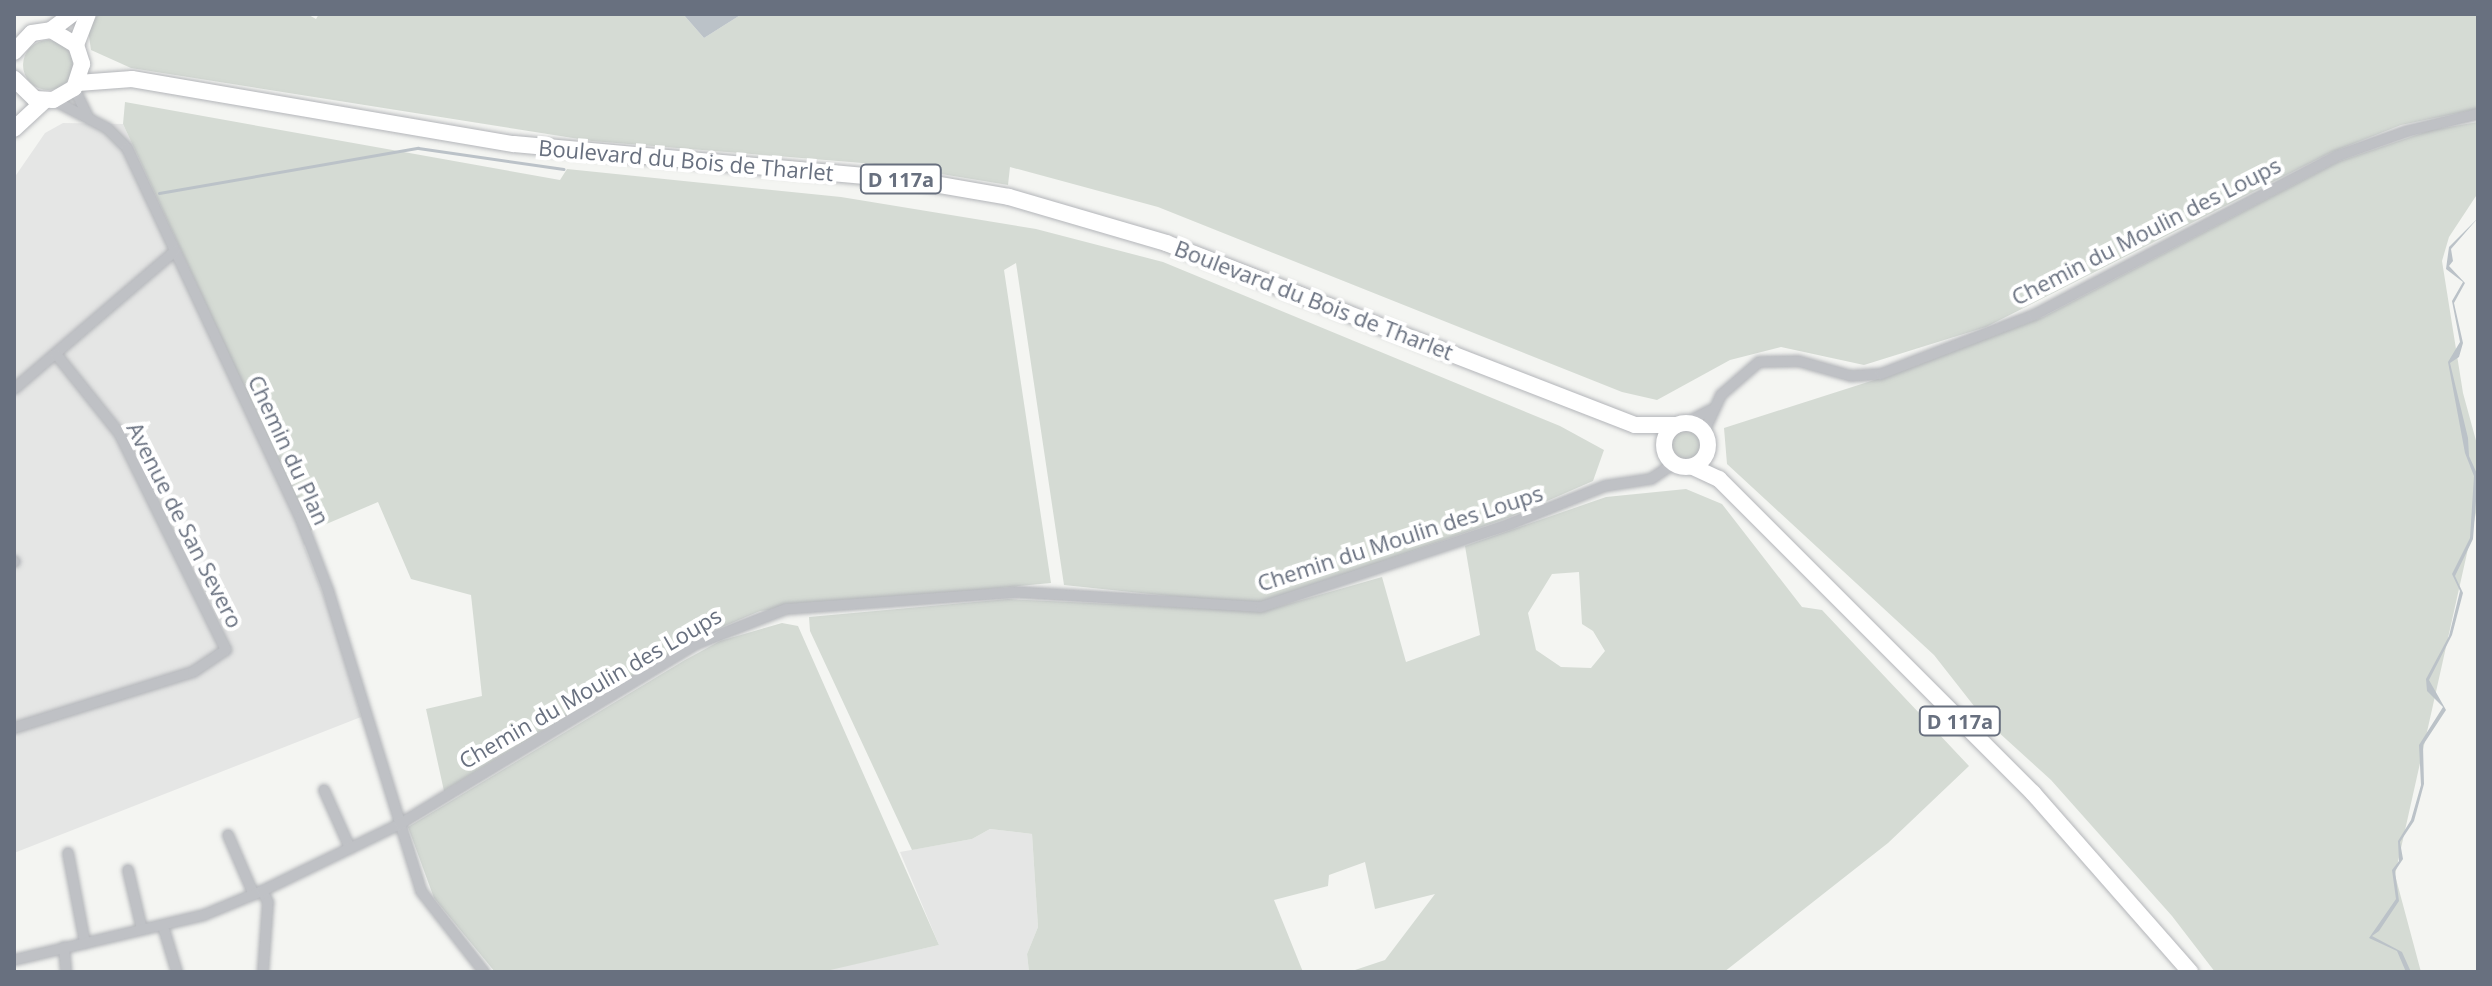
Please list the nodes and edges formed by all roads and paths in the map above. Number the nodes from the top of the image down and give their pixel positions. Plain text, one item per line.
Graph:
1 (72, 14) edge
2 (88, 14) edge
3 (51, 30) junction
4 (17, 43) edge
5 (78, 50) junction
6 (132, 79) junction
7 (76, 86) junction
8 (16, 90) edge
9 (49, 101) junction
10 (2478, 114) edge
11 (91, 120) junction
12 (14, 129) edge
13 (174, 252) junction
14 (56, 354) junction
15 (14, 389) edge
16 (1710, 410) junction
17 (1681, 424) junction
18 (1635, 425) junction
19 (1704, 432) junction
20 (1664, 448) junction
21 (1707, 452) junction
22 (1673, 464) junction
23 (1693, 467) junction
24 (1719, 479) junction
25 (14, 728) edge
26 (324, 790) dead end
27 (400, 824) junction
28 (228, 835) dead end
29 (350, 848) junction
30 (68, 853) dead end
31 (128, 870) dead end
32 (258, 893) junction
33 (163, 926) junction
34 (142, 929) junction
35 (85, 943) junction
36 (64, 947) junction
37 (14, 960) edge
38 (66, 972) edge
39 (177, 972) edge
40 (263, 972) edge
41 (484, 972) edge
42 (2190, 972) edge

1 - 3 main road
2 - 5 main road
3 - 4 main road
3 - 5 main road, Boulevard du Bois de Tharlet
5 - 6 main road, Boulevard du Bois de Tharlet / D 117a
5 - 7 main road
6 - 7 main road, Boulevard du Bois de Tharlet / D 117a
6 - 18 main road, Boulevard du Bois de Tharlet / D 117a
7 - 9 main road
7 - 11 street, Chemin du Plan
8 - 9 main road
9 - 11 street, Chemin du Plan
9 - 12 main road
10 - 16 street, Chemin du Moulin des Loups
11 - 13 street, Chemin du Plan
13 - 14 street
13 - 27 street, Chemin du Plan
14 - 15 street
14 - 25 street, Avenue de San Severo
16 - 17 street, Chemin du Moulin des Loups
16 - 19 street, Chemin du Moulin des Loups
17 - 18 main road, Boulevard du Bois de Tharlet / D 117a
17 - 19 main road
17 - 20 main road
18 - 20 main road, Boulevard du Bois de Tharlet / D 117a
19 - 21 main road
20 - 22 main road
21 - 23 main road
21 - 24 main road, D 117a
22 - 23 main road
22 - 27 street, Chemin du Moulin des Loups
23 - 24 main road, D 117a
24 - 42 main road, D 117a
26 - 29 street
27 - 29 street, Chemin du Moulin des Loups
27 - 41 street, Chemin du Plan
28 - 32 street
29 - 32 street, Chemin du Moulin des Loups
30 - 35 street
31 - 34 street
32 - 33 street, Chemin du Moulin des Loups
32 - 40 street
33 - 34 street, Chemin du Moulin des Loups
33 - 39 street
34 - 35 street, Chemin du Moulin des Loups
35 - 36 street, Chemin du Moulin des Loups
36 - 37 street, Chemin du Moulin des Loups
36 - 38 street

